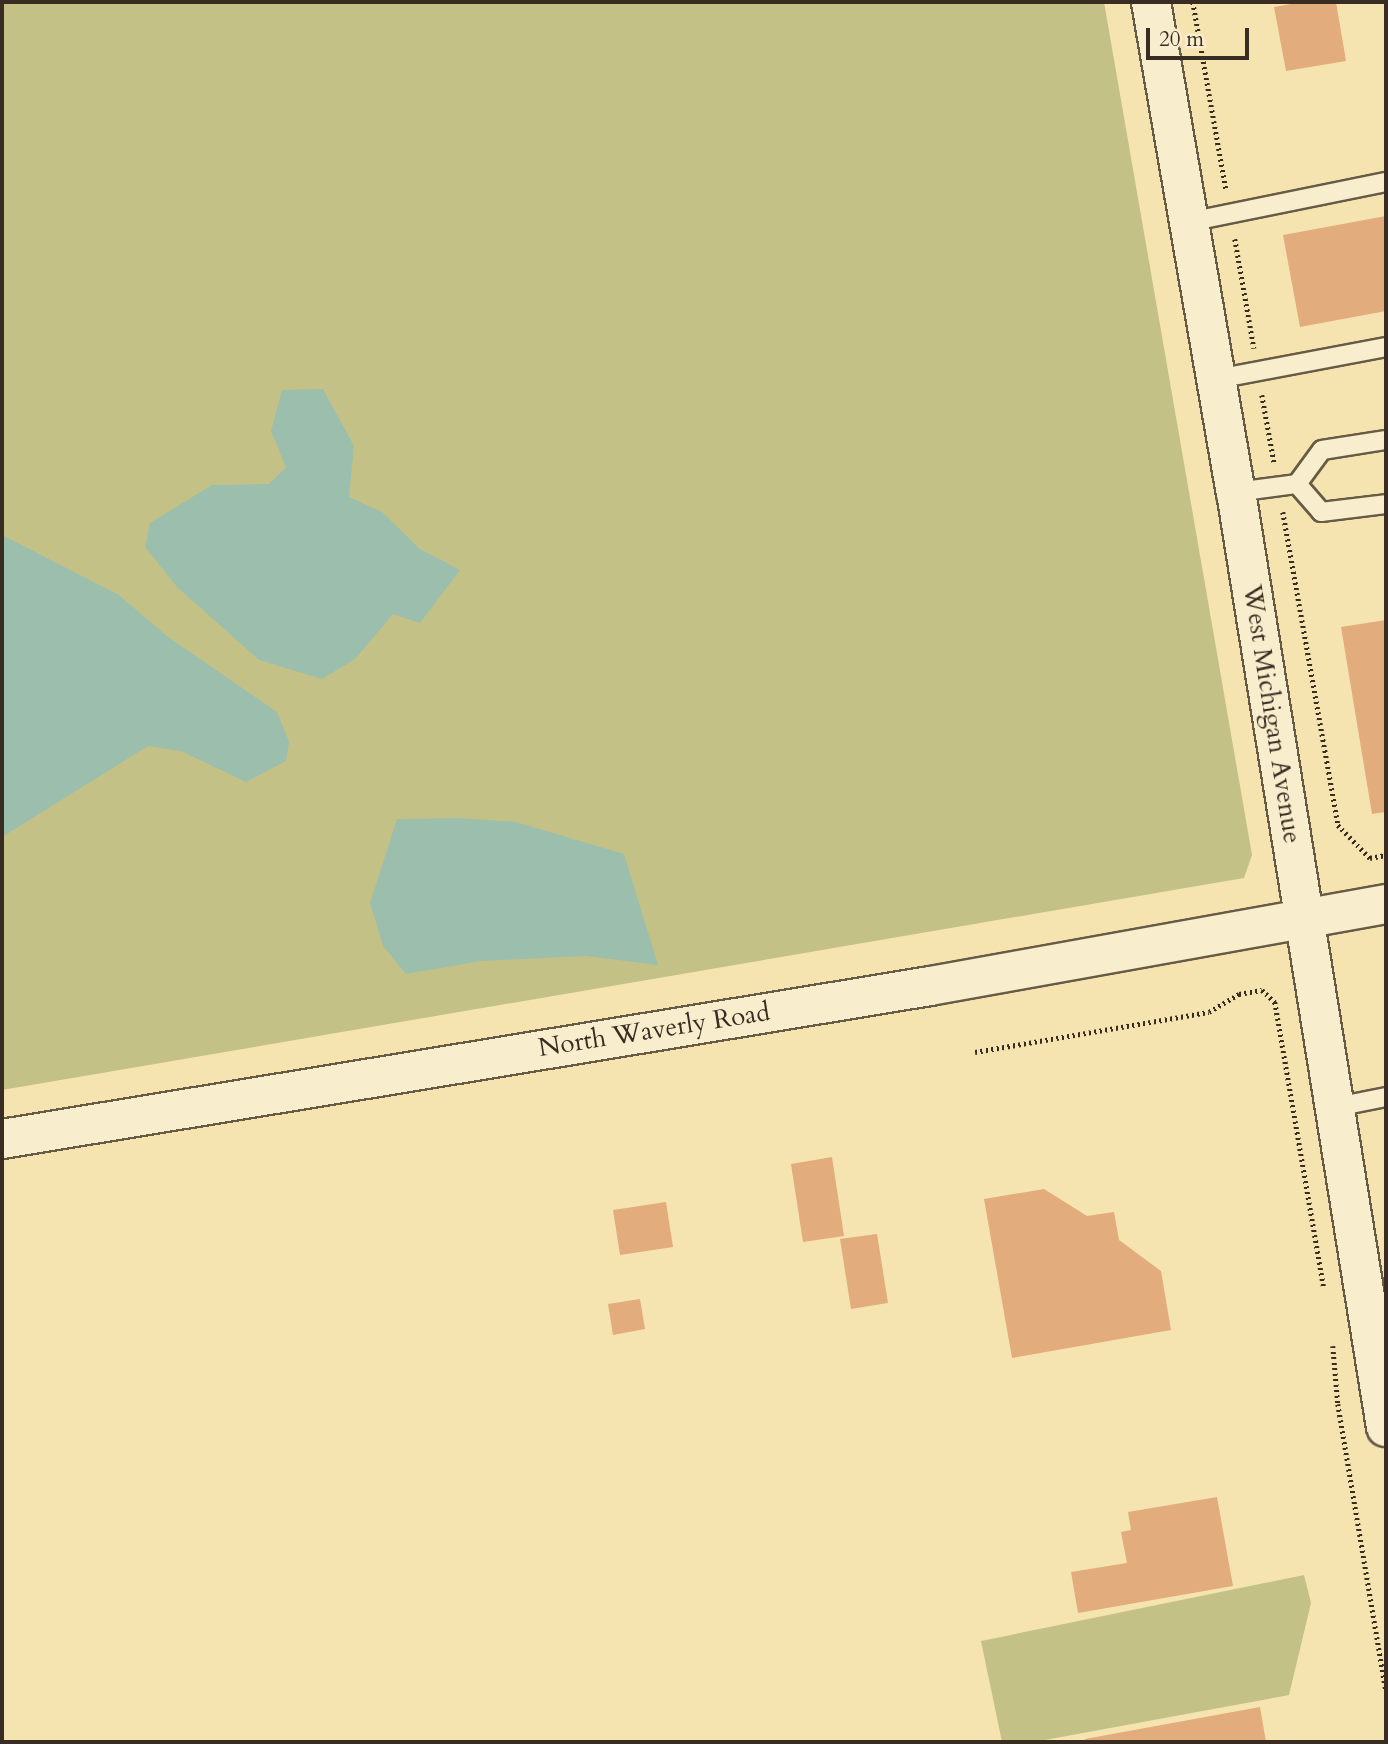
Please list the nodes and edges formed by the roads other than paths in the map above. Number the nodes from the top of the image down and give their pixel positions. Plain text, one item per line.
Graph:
1 (1151, 2) edge
2 (1386, 182) edge
3 (1189, 222) junction
4 (1386, 347) edge
5 (1217, 379) junction
6 (1386, 440) edge
7 (1297, 484) junction
8 (1236, 492) junction
9 (1386, 504) edge
10 (1386, 904) edge
11 (1305, 920) junction
12 (1386, 1097) edge
13 (1336, 1107) junction
14 (2, 1139) edge
15 (1386, 1427) edge

1 - 3 street, West Michigan Avenue
2 - 3 lane
3 - 5 street, West Michigan Avenue
4 - 5 lane
5 - 8 street, West Michigan Avenue
6 - 7 lane
7 - 8 lane
7 - 9 lane
8 - 11 street, West Michigan Avenue
10 - 11 street, North Waverly Road
11 - 13 street, West Michigan Avenue
11 - 14 street, North Waverly Road
12 - 13 lane
13 - 15 street, West Michigan Avenue

